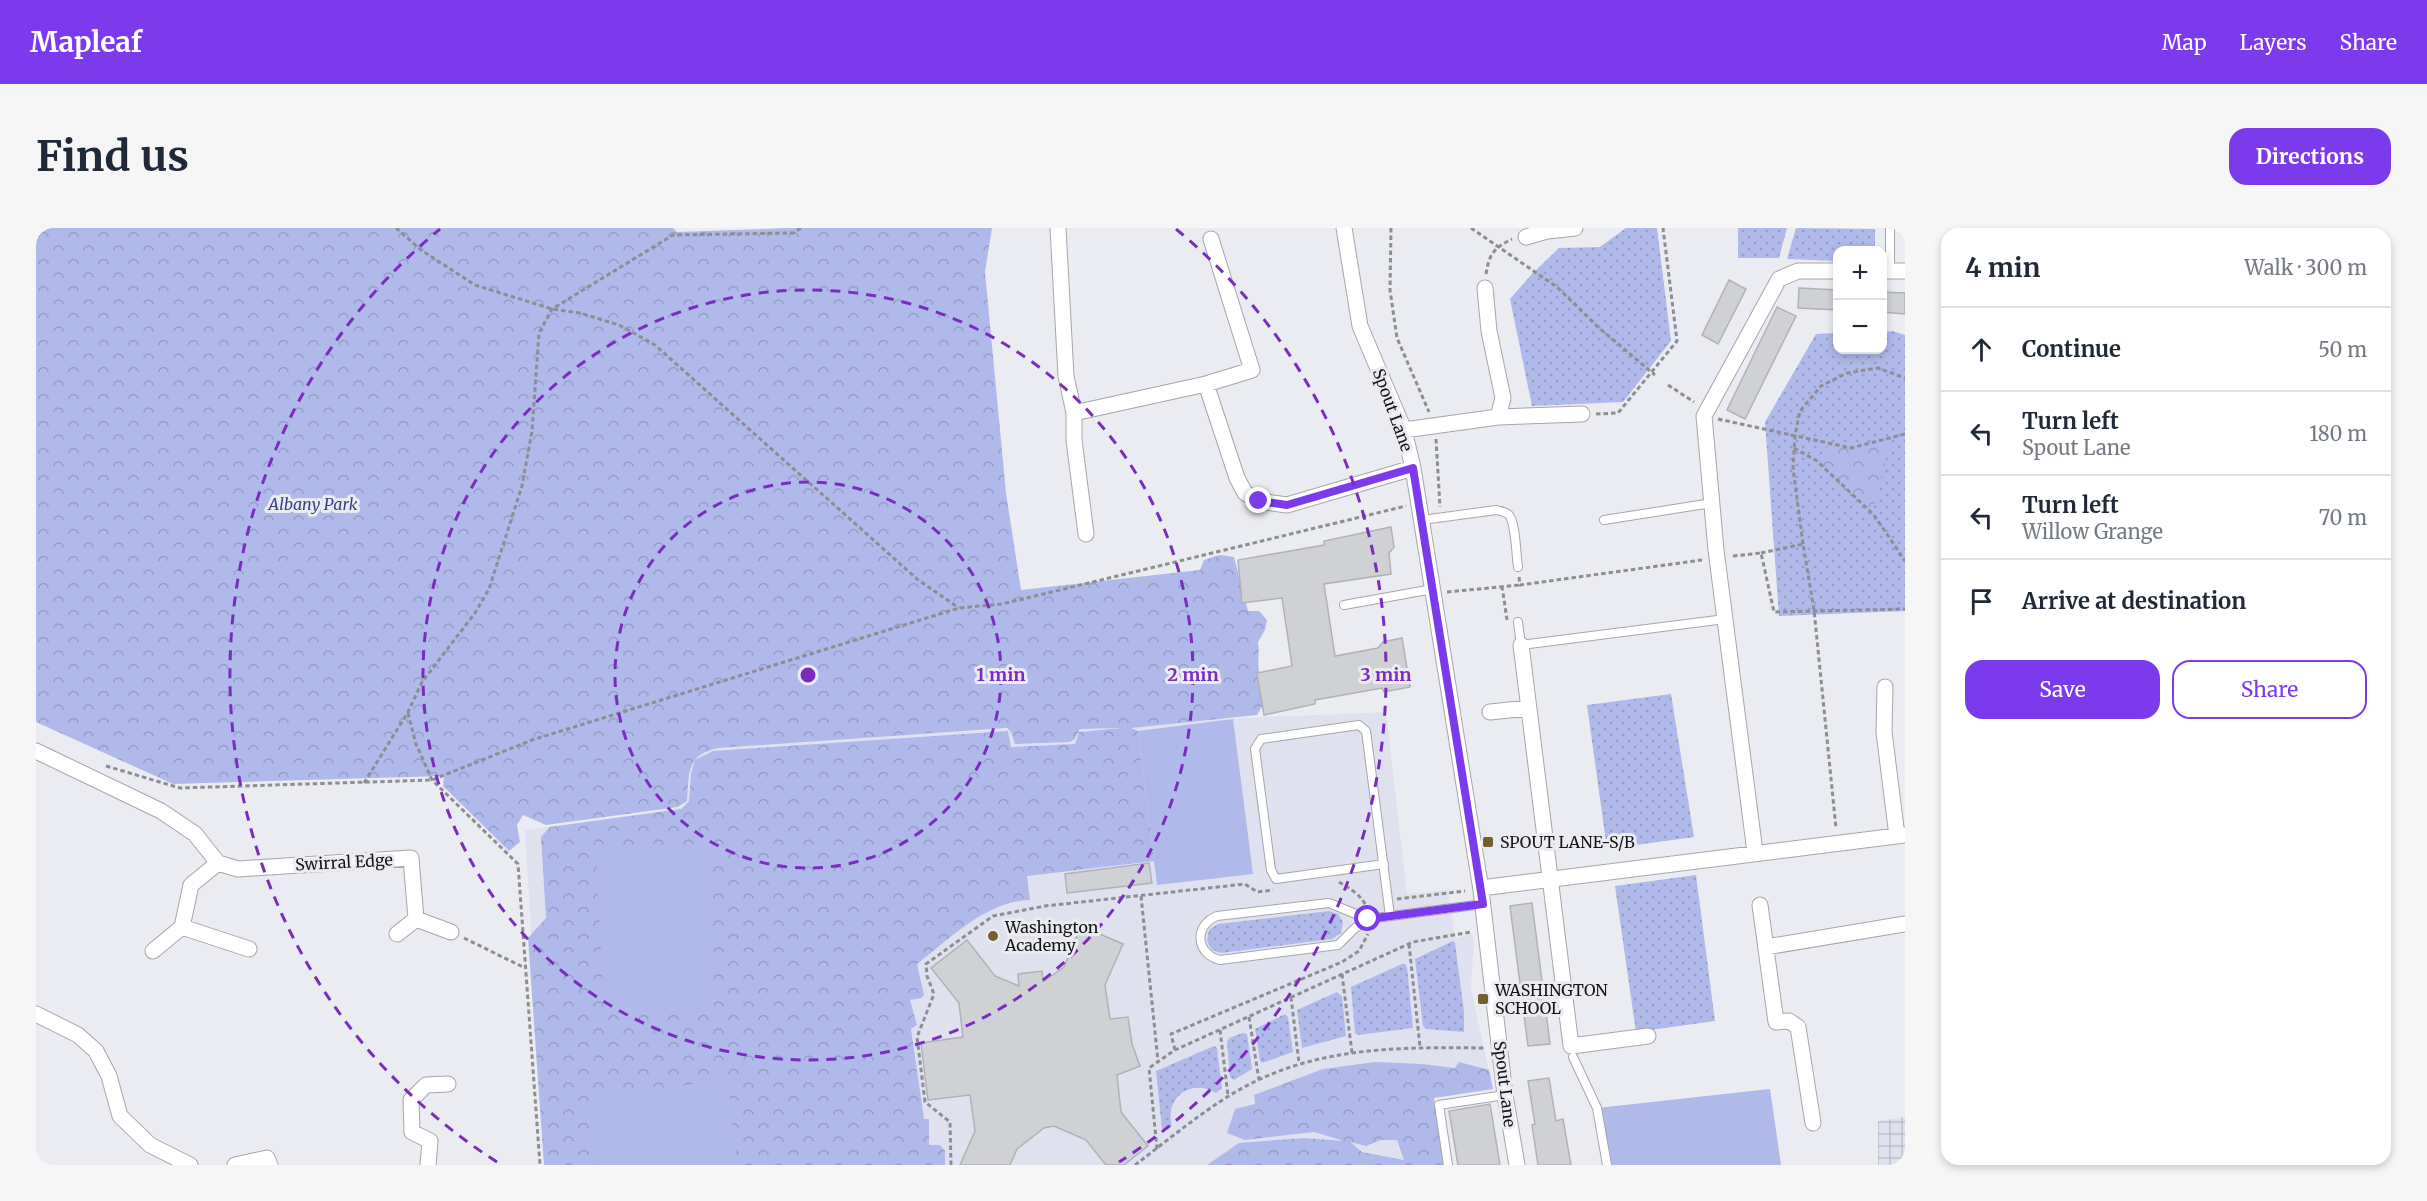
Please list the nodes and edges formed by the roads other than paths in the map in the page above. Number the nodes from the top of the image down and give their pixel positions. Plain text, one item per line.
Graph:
1 (1058, 228) edge
2 (1344, 228) edge
3 (1575, 228) edge
4 (1890, 228) edge
5 (1526, 237) dead end
6 (1211, 239) dead end
7 (1833, 271) edge
8 (1892, 271) edge
9 (1485, 288) road end
10 (1206, 384) junction
11 (1074, 413) junction
12 (1582, 414) road end
13 (1498, 417) junction
14 (1404, 430) junction
15 (1413, 468) junction
16 (1712, 502) junction
17 (1422, 520) junction
18 (1604, 520) dead end
19 (1086, 534) dead end
20 (1518, 567) road end
21 (1433, 592) junction
22 (1344, 605) dead end
23 (1725, 619) junction
24 (1518, 622) road end
25 (1521, 645) junction
26 (1885, 687) dead end
27 (1529, 708) junction
28 (1490, 712) dead end
29 (36, 753) edge
30 (1901, 835) edge
31 (1755, 852) junction
32 (218, 863) junction
33 (1384, 864) junction
34 (1550, 879) junction
35 (1482, 894) junction
36 (1760, 906) dead end
37 (1390, 916) junction
38 (416, 919) junction
39 (1368, 919) junction
40 (1905, 924) edge
41 (182, 927) junction
42 (451, 932) road end
43 (397, 934) dead end
44 (1767, 947) junction
45 (249, 950) dead end
46 (153, 951) dead end
47 (36, 1014) edge
48 (1648, 1036) dead end
49 (1573, 1057) dead end
50 (448, 1084) dead end
51 (1505, 1095) junction
52 (1812, 1123) dead end
53 (190, 1165) edge
54 (235, 1165) edge
55 (270, 1165) edge
56 (428, 1165) edge
57 (1448, 1165) edge
58 (1516, 1165) edge
59 (1607, 1165) edge

1 - 11 street
2 - 14 street, Spout Lane
3 - 5 street
4 - 8 lane
6 - 10 street
7 - 16 street
9 - 13 street
10 - 11 street
10 - 15 street
11 - 19 street
12 - 13 street
13 - 14 street
14 - 15 street, Spout Lane
15 - 17 street, Spout Lane
16 - 18 lane
16 - 23 street
17 - 20 lane
17 - 21 street, Spout Lane
21 - 22 lane
21 - 35 street, Spout Lane
23 - 25 lane
23 - 31 street
24 - 25 lane
25 - 27 street
26 - 30 street
27 - 28 street
27 - 34 street
29 - 32 street
30 - 31 street
31 - 34 street
32 - 38 street, Swirral Edge
32 - 41 street
33 - 33 lane
33 - 37 lane
34 - 35 street
34 - 48 street
35 - 37 lane
35 - 51 street, Spout Lane
36 - 44 street
37 - 39 lane
38 - 42 street
38 - 43 street
39 - 39 lane
40 - 44 street
41 - 45 street
41 - 46 street
44 - 52 street
47 - 53 street
49 - 59 lane
50 - 56 street
51 - 57 lane
51 - 58 street, Spout Lane
54 - 55 street

